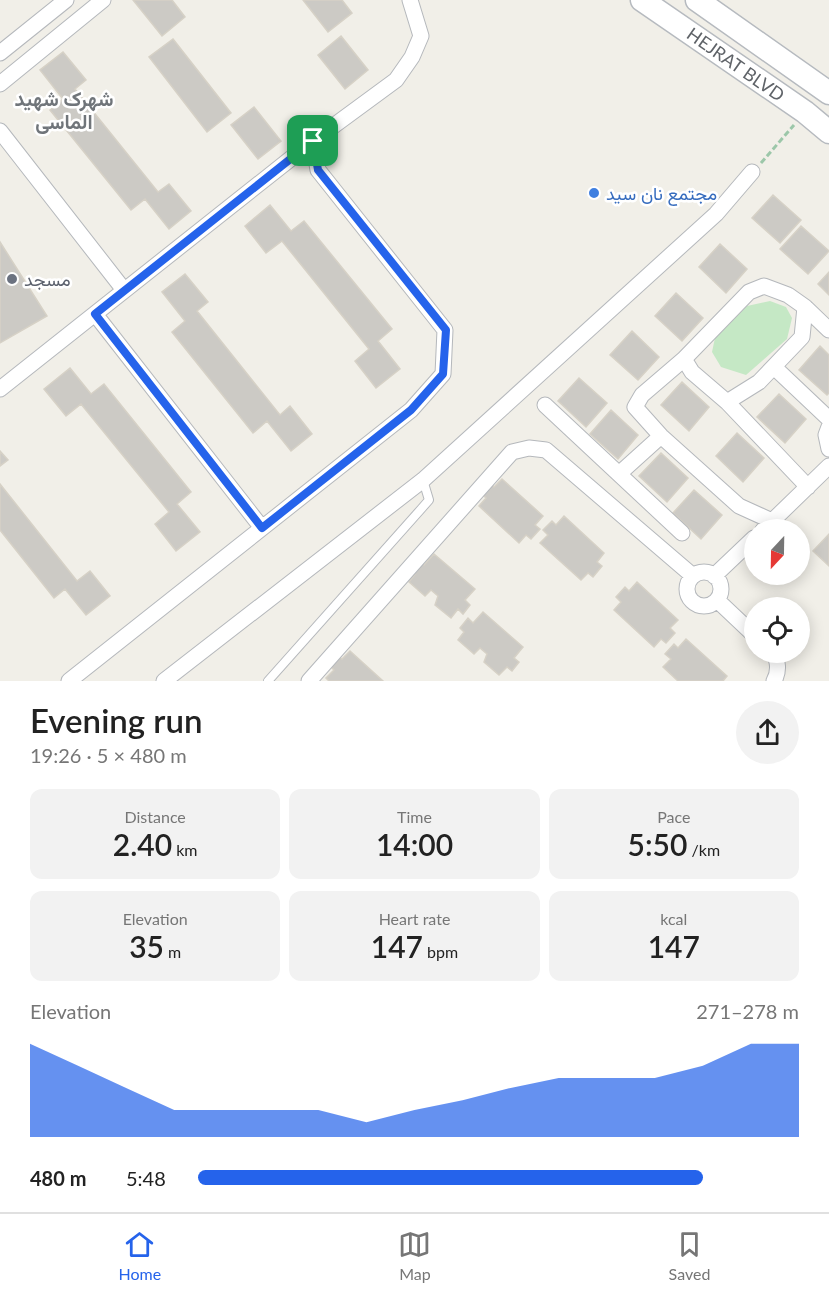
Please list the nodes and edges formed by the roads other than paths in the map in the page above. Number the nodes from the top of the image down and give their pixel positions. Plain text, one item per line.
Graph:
1 (66, 0) edge
2 (104, 0) edge
3 (410, 0) edge
4 (642, 0) edge
5 (697, 0) edge
6 (0, 53) edge
7 (0, 84) edge
8 (829, 93) edge
9 (0, 131) edge
10 (829, 132) edge
11 (313, 141) junction
12 (753, 172) road end
13 (124, 290) junction
14 (805, 307) junction
15 (95, 314) junction
16 (829, 330) edge
17 (684, 359) junction
18 (774, 367) junction
19 (0, 389) edge
20 (727, 402) junction
21 (545, 405) dead end
22 (829, 419) edge
23 (829, 427) edge
24 (661, 436) junction
25 (829, 449) edge
26 (829, 466) edge
27 (620, 473) junction
28 (423, 480) junction
29 (808, 487) junction
30 (759, 519) edge
31 (774, 519) edge
32 (262, 528) junction
33 (682, 533) dead end
34 (744, 548) edge
35 (693, 576) junction
36 (714, 576) junction
37 (717, 600) junction
38 (744, 626) edge
39 (777, 663) edge
40 (69, 681) edge
41 (164, 681) edge
42 (268, 681) edge
43 (309, 681) edge
44 (774, 681) edge

1 - 6 street
2 - 7 street
3 - 11 street
4 - 10 main road, HEJRAT BLVD
5 - 8 main road, HEJRAT BLVD
9 - 13 street
11 - 13 street
11 - 32 street
12 - 28 street
13 - 15 street
14 - 16 street
14 - 17 street
14 - 18 street
15 - 19 street
15 - 32 street
17 - 20 street
17 - 24 street
18 - 20 street
18 - 22 street
20 - 29 street
21 - 27 street
23 - 25 street
24 - 27 street
24 - 30 street
26 - 29 street
27 - 33 street
28 - 41 street
28 - 42 lane
29 - 31 street
32 - 40 street
34 - 36 street
35 - 36 street
35 - 37 street
35 - 43 street
36 - 37 street
37 - 38 street
39 - 44 street

